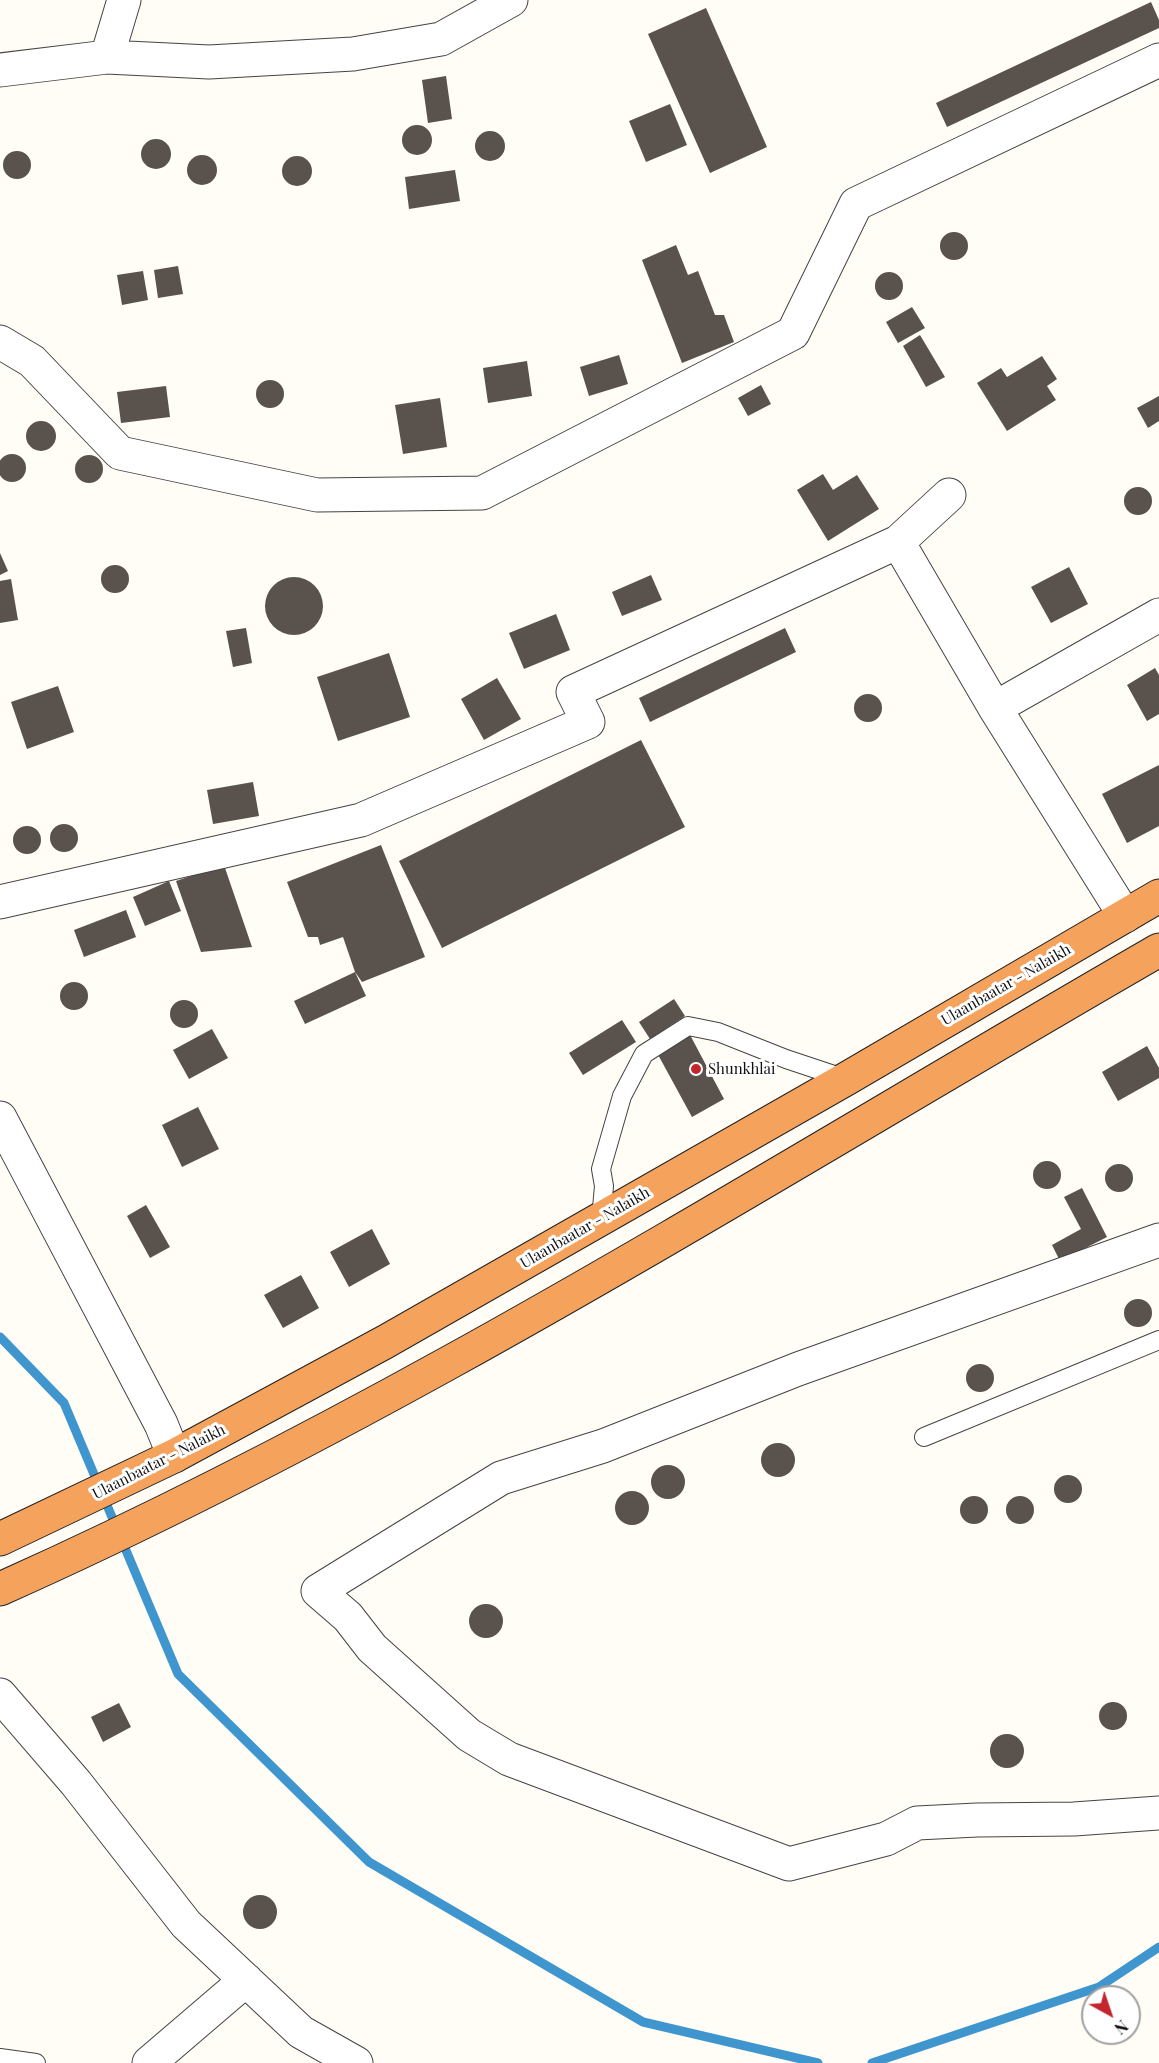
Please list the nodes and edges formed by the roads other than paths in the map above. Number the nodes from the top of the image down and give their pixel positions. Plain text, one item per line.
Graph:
1 (124, 0) edge
2 (511, 0) edge
3 (106, 57) junction
4 (1159, 60) edge
5 (0, 70) edge
6 (0, 342) edge
7 (948, 495) dead end
8 (898, 542) junction
9 (1159, 615) edge
10 (995, 708) junction
11 (1159, 896) edge
12 (0, 902) edge
13 (1125, 916) junction
14 (1159, 950) edge
15 (846, 1079) junction
16 (0, 1118) edge
17 (602, 1219) junction
18 (1159, 1240) edge
19 (1159, 1340) edge
20 (924, 1437) dead end
21 (174, 1456) junction
22 (0, 1539) edge
23 (0, 1589) edge
24 (0, 1695) edge
25 (1159, 1813) edge
26 (246, 1980) junction
27 (0, 2058) edge
28 (36, 2063) edge
29 (149, 2063) edge
30 (357, 2063) edge

1 - 3 street
2 - 3 street
3 - 5 street
4 - 6 street
7 - 8 street
8 - 10 street
8 - 12 street
9 - 10 street
10 - 13 street
11 - 13 highway, Ulaanbaatar - Nalaikh
13 - 15 highway, Ulaanbaatar - Nalaikh
14 - 23 highway
15 - 17 highway, Ulaanbaatar - Nalaikh
15 - 17 lane
16 - 21 street
17 - 21 highway, Ulaanbaatar - Nalaikh
18 - 25 street
19 - 20 lane
21 - 22 highway, Ulaanbaatar - Nalaikh
24 - 26 street
26 - 29 street
26 - 30 street
27 - 28 lane

